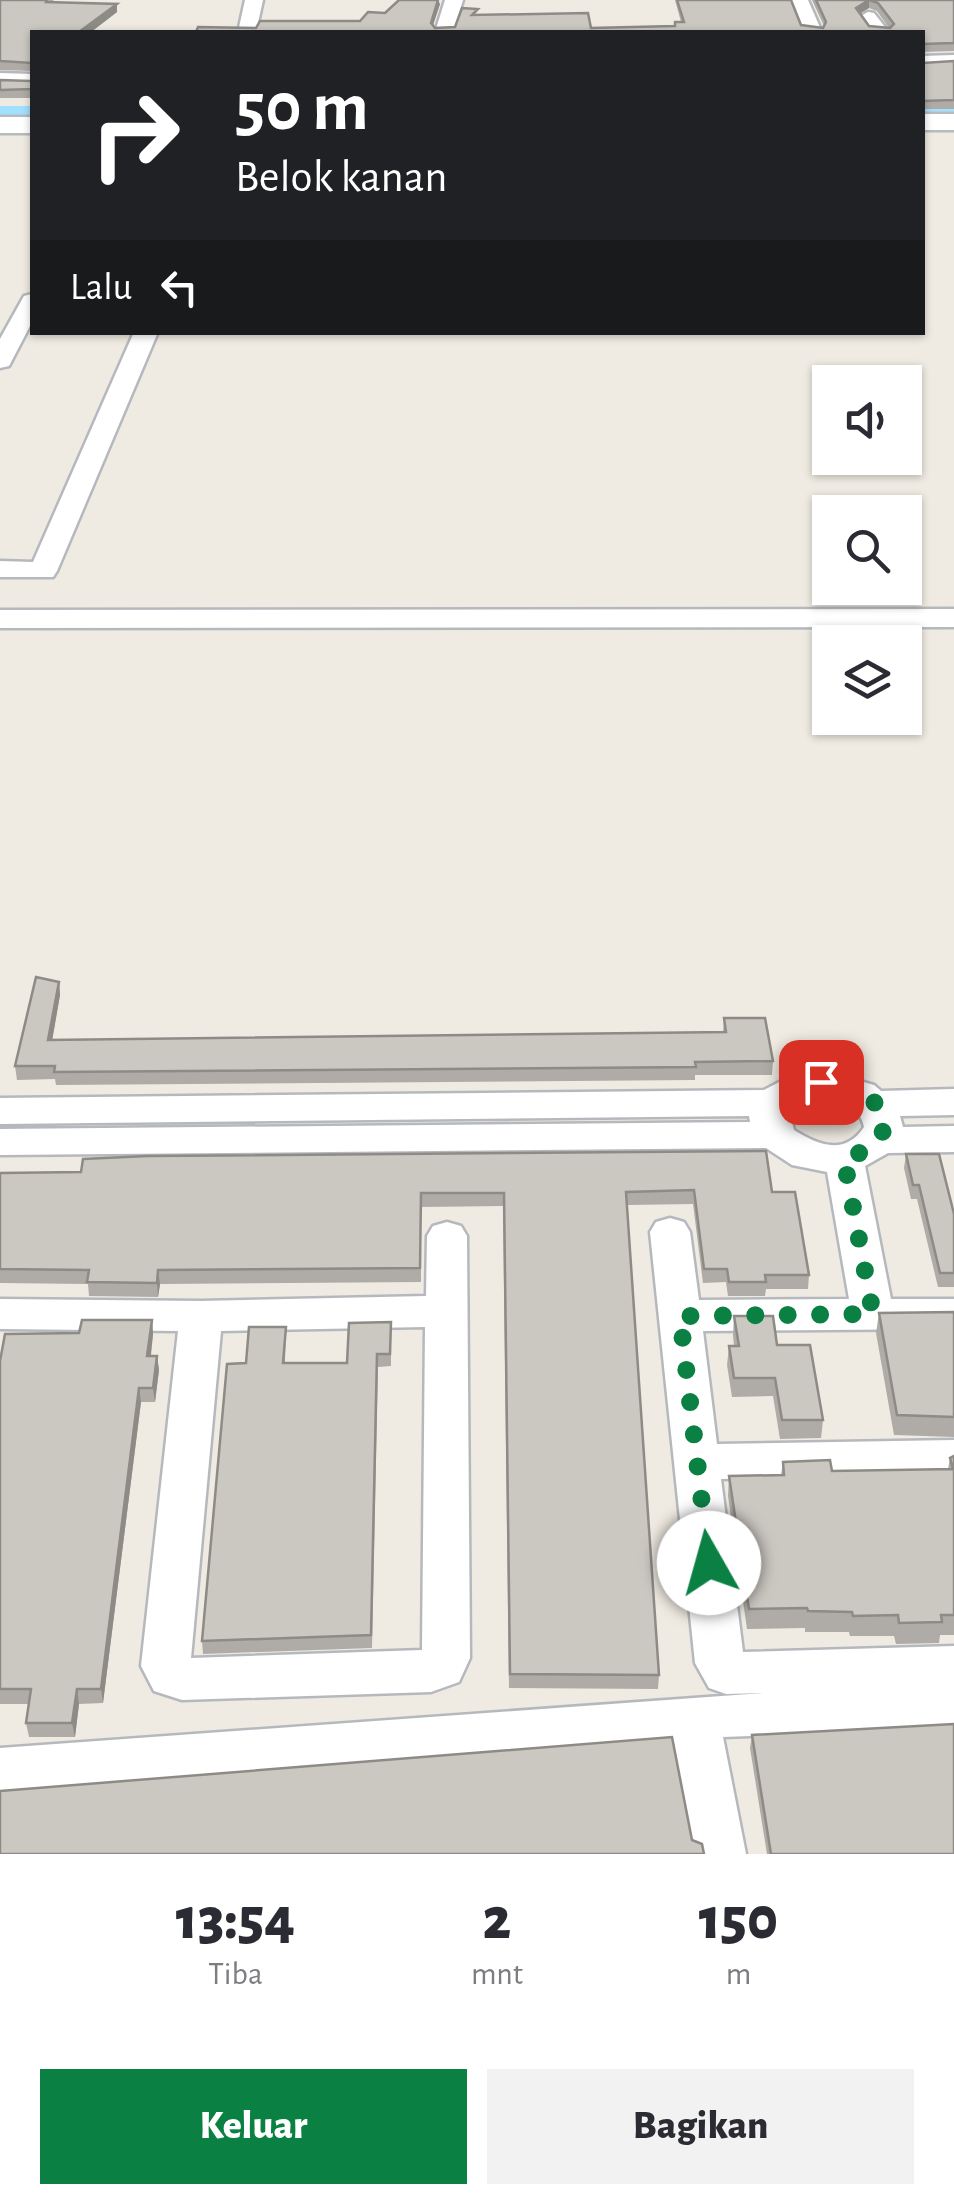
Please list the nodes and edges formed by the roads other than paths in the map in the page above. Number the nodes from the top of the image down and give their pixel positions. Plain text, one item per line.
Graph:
1 (254, 0) edge
2 (454, 0) edge
3 (800, 0) edge
4 (247, 30) edge
5 (445, 30) edge
6 (811, 30) edge
7 (954, 61) edge
8 (925, 62) edge
9 (0, 79) edge
10 (30, 80) edge
11 (925, 122) edge
12 (954, 122) edge
13 (0, 124) edge
14 (30, 124) edge
15 (25, 330) edge
16 (145, 335) edge
17 (0, 361) edge
18 (0, 569) edge
19 (954, 618) edge
20 (0, 620) edge
21 (954, 1102) edge
22 (0, 1111) edge
23 (774, 1119) junction
24 (878, 1122) junction
25 (954, 1139) edge
26 (0, 1142) edge
27 (844, 1159) junction
28 (670, 1232) dead end
29 (447, 1236) dead end
30 (448, 1310) junction
31 (0, 1314) edge
32 (873, 1314) junction
33 (954, 1314) edge
34 (201, 1316) junction
35 (680, 1316) junction
36 (954, 1457) edge
37 (698, 1462) junction
38 (954, 1667) edge
39 (954, 1707) edge
40 (694, 1717) junction
41 (0, 1770) edge
42 (720, 1854) edge

1 - 4 street
2 - 5 street
3 - 6 street
7 - 8 street
9 - 10 street
11 - 12 street
13 - 14 street
15 - 17 street
16 - 18 street
19 - 20 street
21 - 24 street
22 - 23 street
23 - 24 street
23 - 26 street
23 - 27 street
24 - 25 street
24 - 27 street
27 - 32 street
28 - 35 street
29 - 30 street
30 - 34 street
30 - 34 street
31 - 34 street
32 - 33 street
32 - 35 street
35 - 37 street
36 - 37 street
37 - 38 street
39 - 40 street
40 - 41 street
40 - 42 street

